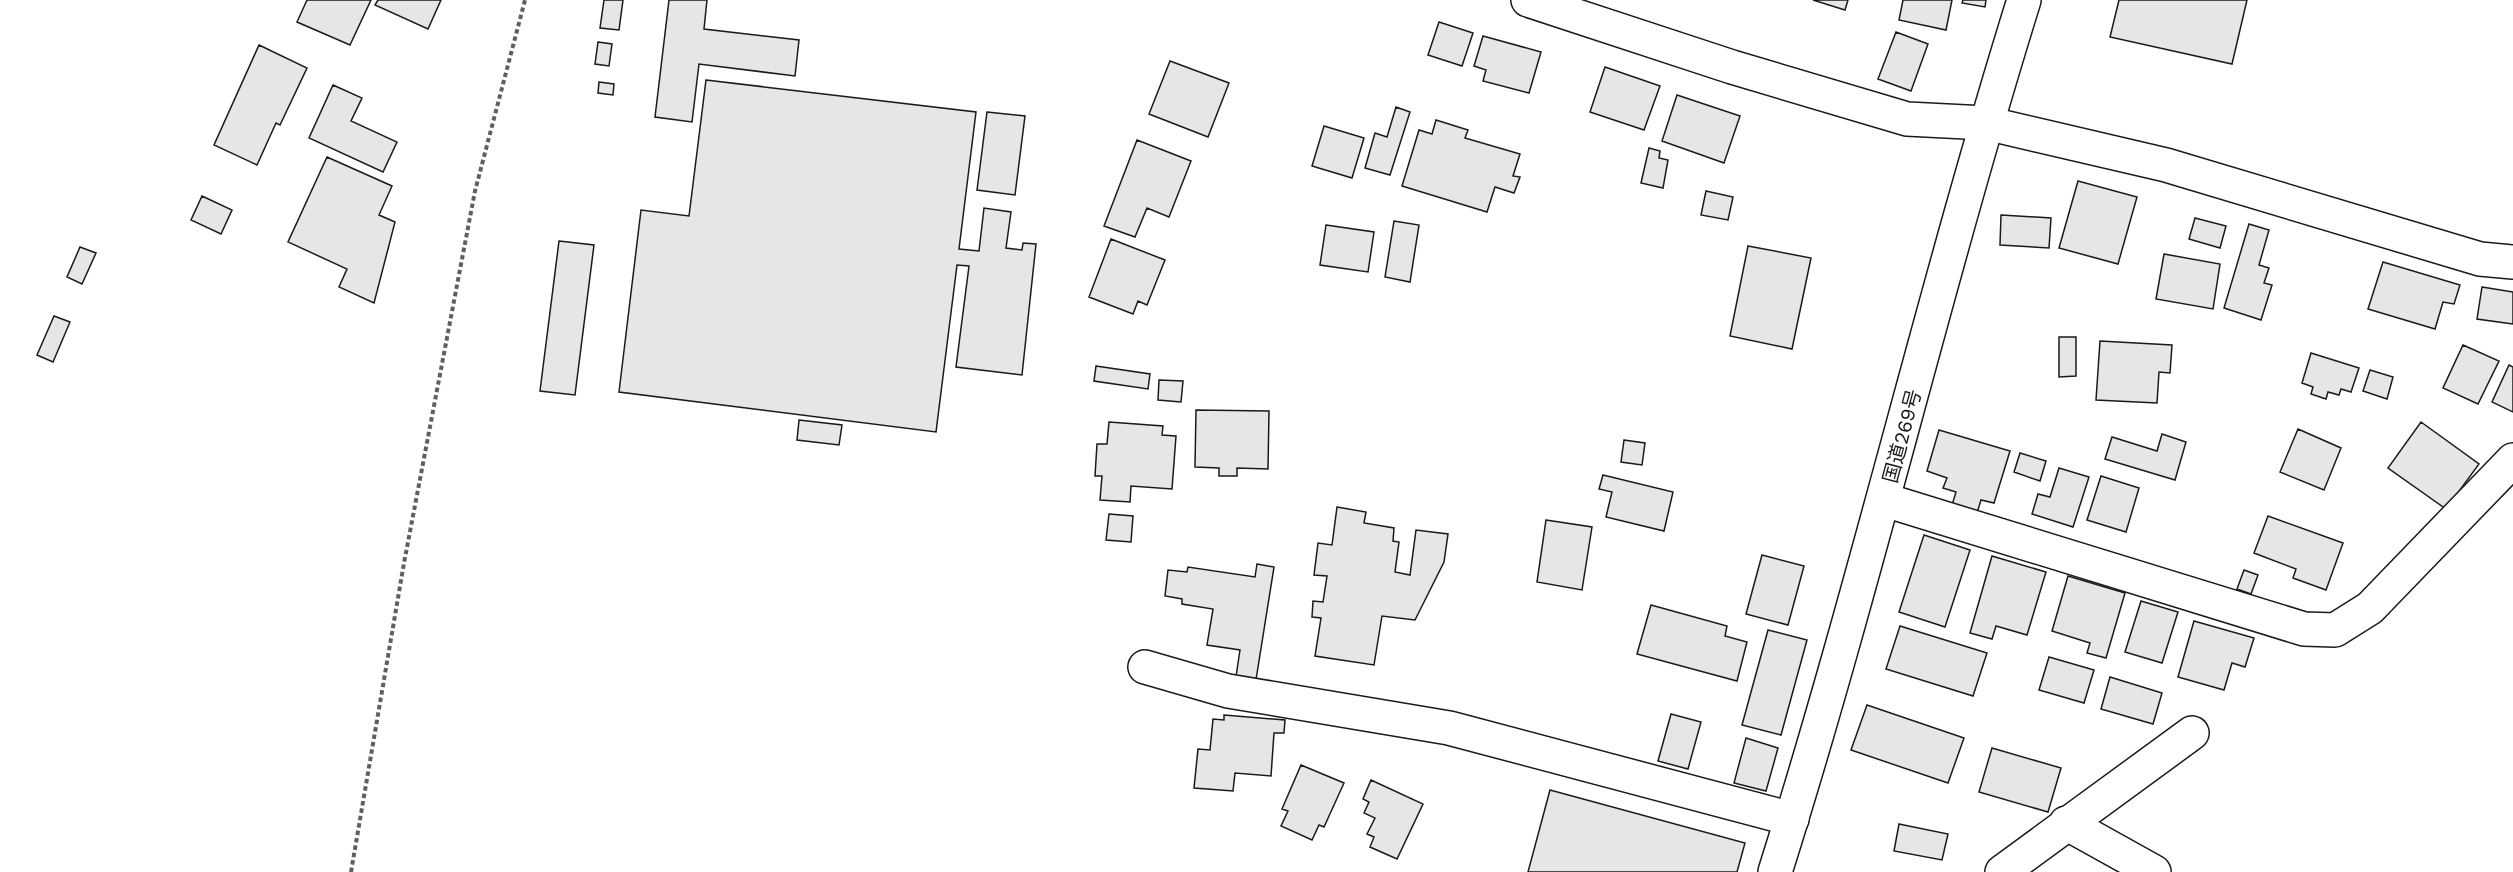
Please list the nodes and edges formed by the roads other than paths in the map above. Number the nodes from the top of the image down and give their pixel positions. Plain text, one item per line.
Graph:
1 (1528, 0) edge
2 (2024, 0) edge
3 (1986, 123) junction
4 (2513, 262) edge
5 (2513, 460) edge
6 (1885, 500) junction
7 (1145, 667) dead end
8 (2192, 733) dead end
9 (1792, 819) junction
10 (2066, 823) junction
11 (1775, 872) edge
12 (2002, 872) edge
13 (2154, 872) edge

1 - 3 main road
2 - 3 main road, 国道269号
3 - 4 main road
3 - 6 main road, 国道269号
5 - 6 main road
6 - 9 main road, 国道269号
7 - 9 main road
8 - 10 main road
9 - 11 main road, 国道269号
10 - 12 main road
10 - 13 main road

